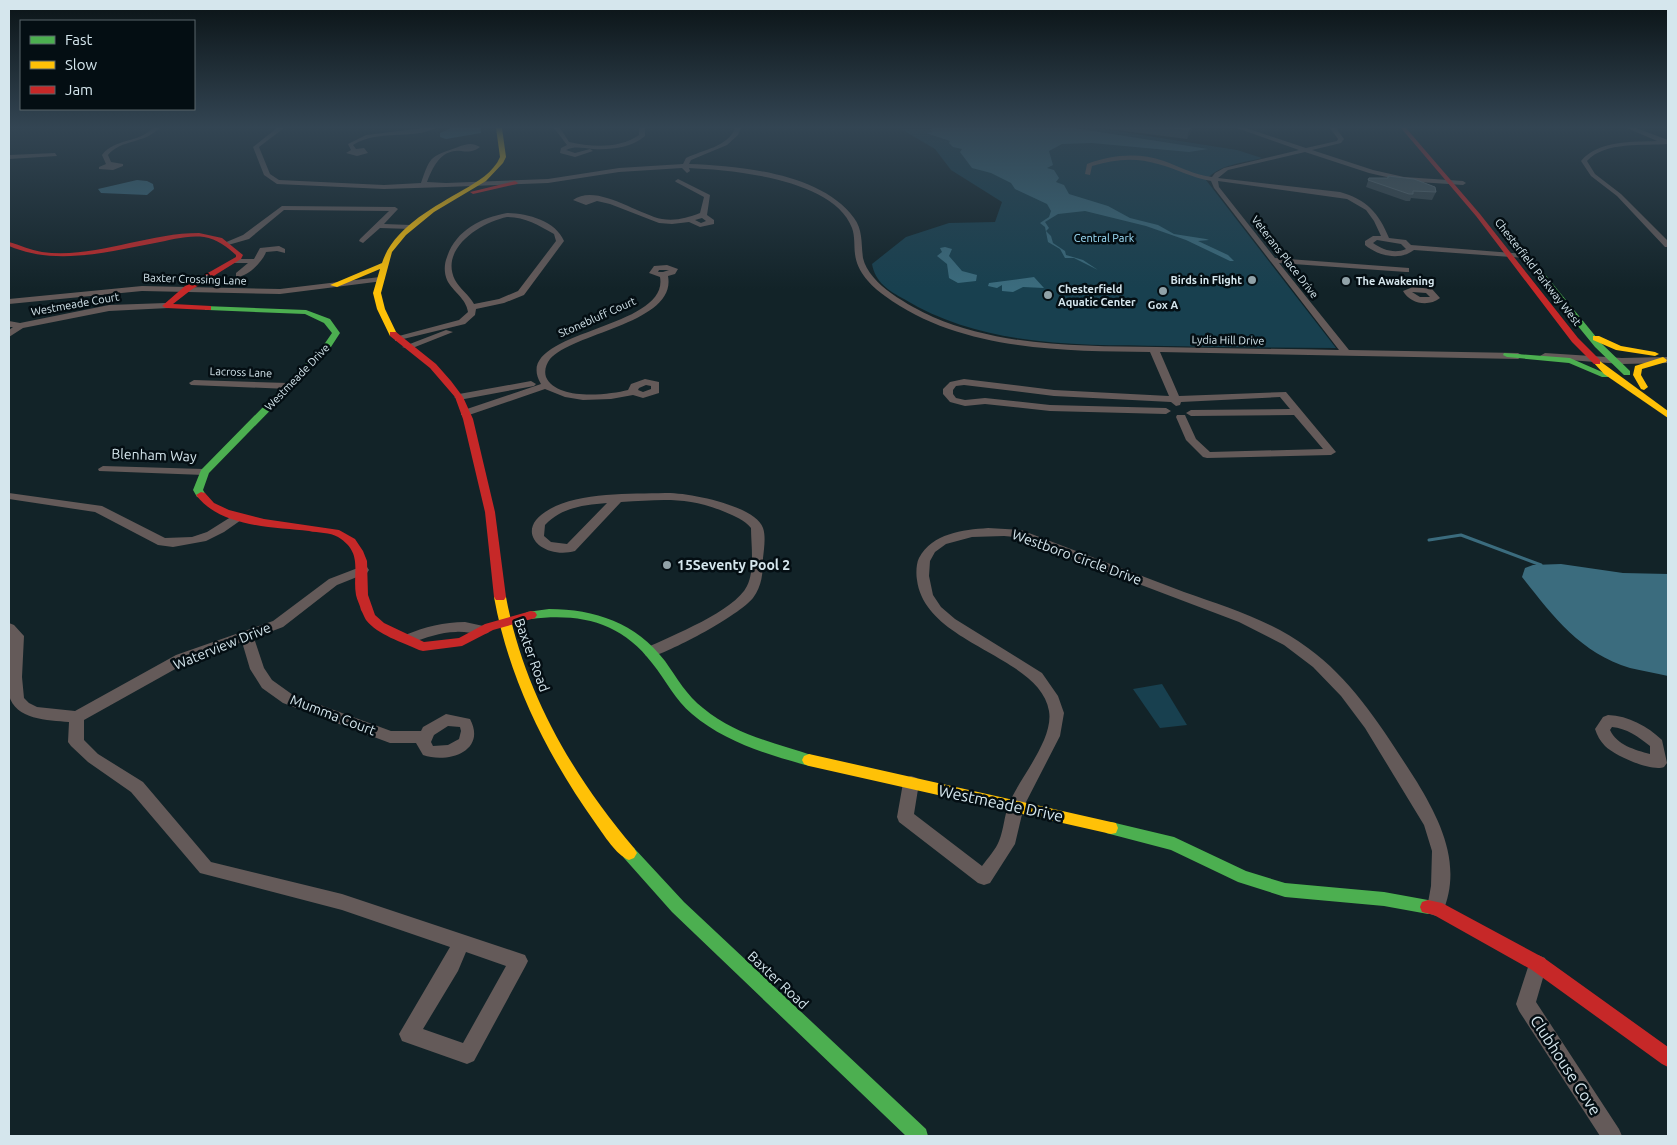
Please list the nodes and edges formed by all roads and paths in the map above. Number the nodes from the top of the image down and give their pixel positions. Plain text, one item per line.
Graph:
1 (279, 181) edge
2 (424, 181) edge
3 (478, 181) edge
4 (512, 181) edge
5 (535, 181) edge
6 (678, 181) edge
7 (788, 181) edge
8 (1214, 181) edge
9 (1225, 181) edge
10 (1444, 181) edge
11 (1461, 181) edge
12 (1602, 181) edge
13 (1449, 182) junction
14 (515, 183) junction
15 (474, 184) junction
16 (1463, 184) junction
17 (423, 185) junction
18 (462, 194) junction
19 (597, 199) dead end
20 (378, 226) junction
21 (411, 227) junction
22 (1385, 238) junction
23 (362, 241) dead end
24 (228, 243) junction
25 (9, 244) edge
26 (1668, 244) edge
27 (1411, 247) junction
28 (282, 251) dead end
29 (1394, 253) junction
30 (1509, 255) junction
31 (1526, 256) junction
32 (1274, 260) junction
33 (236, 261) junction
34 (256, 261) junction
35 (384, 265) junction
36 (239, 275) dead end
37 (664, 275) dead end
38 (380, 280) junction
39 (334, 285) junction
40 (188, 288) junction
41 (377, 294) junction
42 (9, 302) edge
43 (166, 306) junction
44 (473, 307) junction
45 (462, 322) junction
46 (9, 324) edge
47 (19, 326) junction
48 (9, 334) edge
49 (1590, 335) junction
50 (398, 339) junction
51 (407, 348) junction
52 (1154, 350) junction
53 (1346, 353) junction
54 (1507, 355) junction
55 (1663, 356) edge
56 (1592, 357) junction
57 (1611, 357) junction
58 (194, 383) dead end
59 (546, 383) junction
60 (288, 386) junction
61 (1644, 387) junction
62 (1629, 389) junction
63 (633, 392) dead end
64 (459, 397) junction
65 (1175, 401) junction
66 (1668, 403) edge
67 (1166, 412) junction
68 (1297, 412) junction
69 (466, 413) junction
70 (1191, 413) junction
71 (1668, 415) edge
72 (1181, 417) junction
73 (103, 468) dead end
74 (204, 472) junction
75 (9, 496) edge
76 (618, 499) junction
77 (238, 518) junction
78 (363, 570) junction
79 (503, 622) junction
80 (9, 628) edge
81 (482, 630) joint
82 (247, 637) junction
83 (410, 638) joint
84 (651, 652) junction
85 (77, 717) junction
86 (424, 737) dead end
87 (911, 783) junction
88 (1016, 806) junction
89 (1436, 908) junction
90 (461, 942) junction
91 (1542, 967) junction
92 (1668, 1042) edge
93 (1668, 1058) edge
94 (919, 1136) edge
95 (1612, 1136) edge

1 - 17 street, Lydia Hill Drive
2 - 17 street
3 - 15 street, Baxter Road
4 - 14 street
5 - 14 street, Lydia Hill Drive
6 - 19 street
7 - 52 street, Lydia Hill Drive
8 - 32 street, Veterans Place Drive
9 - 22 street
10 - 13 street
11 - 16 street, Chesterfield Parkway West
12 - 26 street
13 - 16 street
13 - 30 street, Chesterfield Parkway West
14 - 15 street, Lydia Hill Drive
14 - 18 street
15 - 17 street, Lydia Hill Drive
15 - 18 street, Baxter Road
16 - 31 street, Chesterfield Parkway West
18 - 21 street, Baxter Road
20 - 21 street
20 - 23 street
20 - 24 street
21 - 35 street, Baxter Road
22 - 27 street
22 - 29 street
24 - 25 street
24 - 33 street
27 - 29 street
27 - 30 street
28 - 34 street
29 - 32 street
30 - 31 street
30 - 56 street, Chesterfield Parkway West
31 - 49 street, Chesterfield Parkway West
32 - 53 street, Veterans Place Drive
33 - 34 street
33 - 40 street
34 - 36 street
35 - 38 street, Baxter Road
35 - 39 street
37 - 59 street, Stonebluff Court
38 - 39 street, Baxter Crossing Lane
38 - 41 street, Baxter Road
39 - 40 street, Baxter Crossing Lane
39 - 41 street
40 - 42 street, Baxter Crossing Lane
40 - 43 street
41 - 50 street, Baxter Road
43 - 47 street, Westmeade Court
43 - 60 street, Westmeade Drive
44 - 44 street
44 - 45 street
45 - 50 street
45 - 51 street
46 - 47 street, Westmeade Court
47 - 48 street, Westmeade Court
49 - 55 street
49 - 57 street, Chesterfield Parkway West
50 - 51 street, Baxter Road
51 - 64 street, Baxter Road
52 - 53 street, Lydia Hill Drive
52 - 65 street
53 - 54 street, Lydia Hill Drive
54 - 56 street, Lydia Hill Drive
54 - 62 street
55 - 57 street, Lydia Hill Drive
55 - 61 street
56 - 57 street, Lydia Hill Drive
56 - 62 street, Chesterfield Parkway West
57 - 61 street, Chesterfield Parkway West
58 - 60 street, Lacross Lane
59 - 63 street
59 - 64 street
59 - 69 street
60 - 74 street, Westmeade Drive
61 - 66 street, Chesterfield Parkway West
62 - 71 street, Chesterfield Parkway West
64 - 69 street, Baxter Road
65 - 67 street
65 - 67 street
65 - 68 street
65 - 70 street
67 - 72 street
68 - 70 street
68 - 72 street
69 - 79 street, Baxter Road
70 - 72 street
73 - 74 street, Blenham Way
74 - 77 street, Westmeade Drive
75 - 77 street
76 - 76 street
76 - 84 street
77 - 78 street, Westmeade Drive
78 - 82 street, Waterview Drive
78 - 83 street, Westmeade Drive
79 - 81 street, Westmeade Drive
79 - 84 street, Westmeade Drive
79 - 94 street, Baxter Road
80 - 85 street
81 - 83 street, Westmeade Drive
82 - 85 street, Waterview Drive
82 - 86 street, Mumma Court
84 - 87 street, Westmeade Drive
85 - 90 street
87 - 88 street, Westmeade Drive
87 - 88 street, Westboro Circle Drive
88 - 89 street, Westmeade Drive
88 - 89 street, Westboro Circle Drive
89 - 91 street, Westmeade Drive
90 - 90 street
91 - 92 street, Westmeade Drive
91 - 93 street, Westmeade Drive
91 - 95 street, Clubhouse Cove

